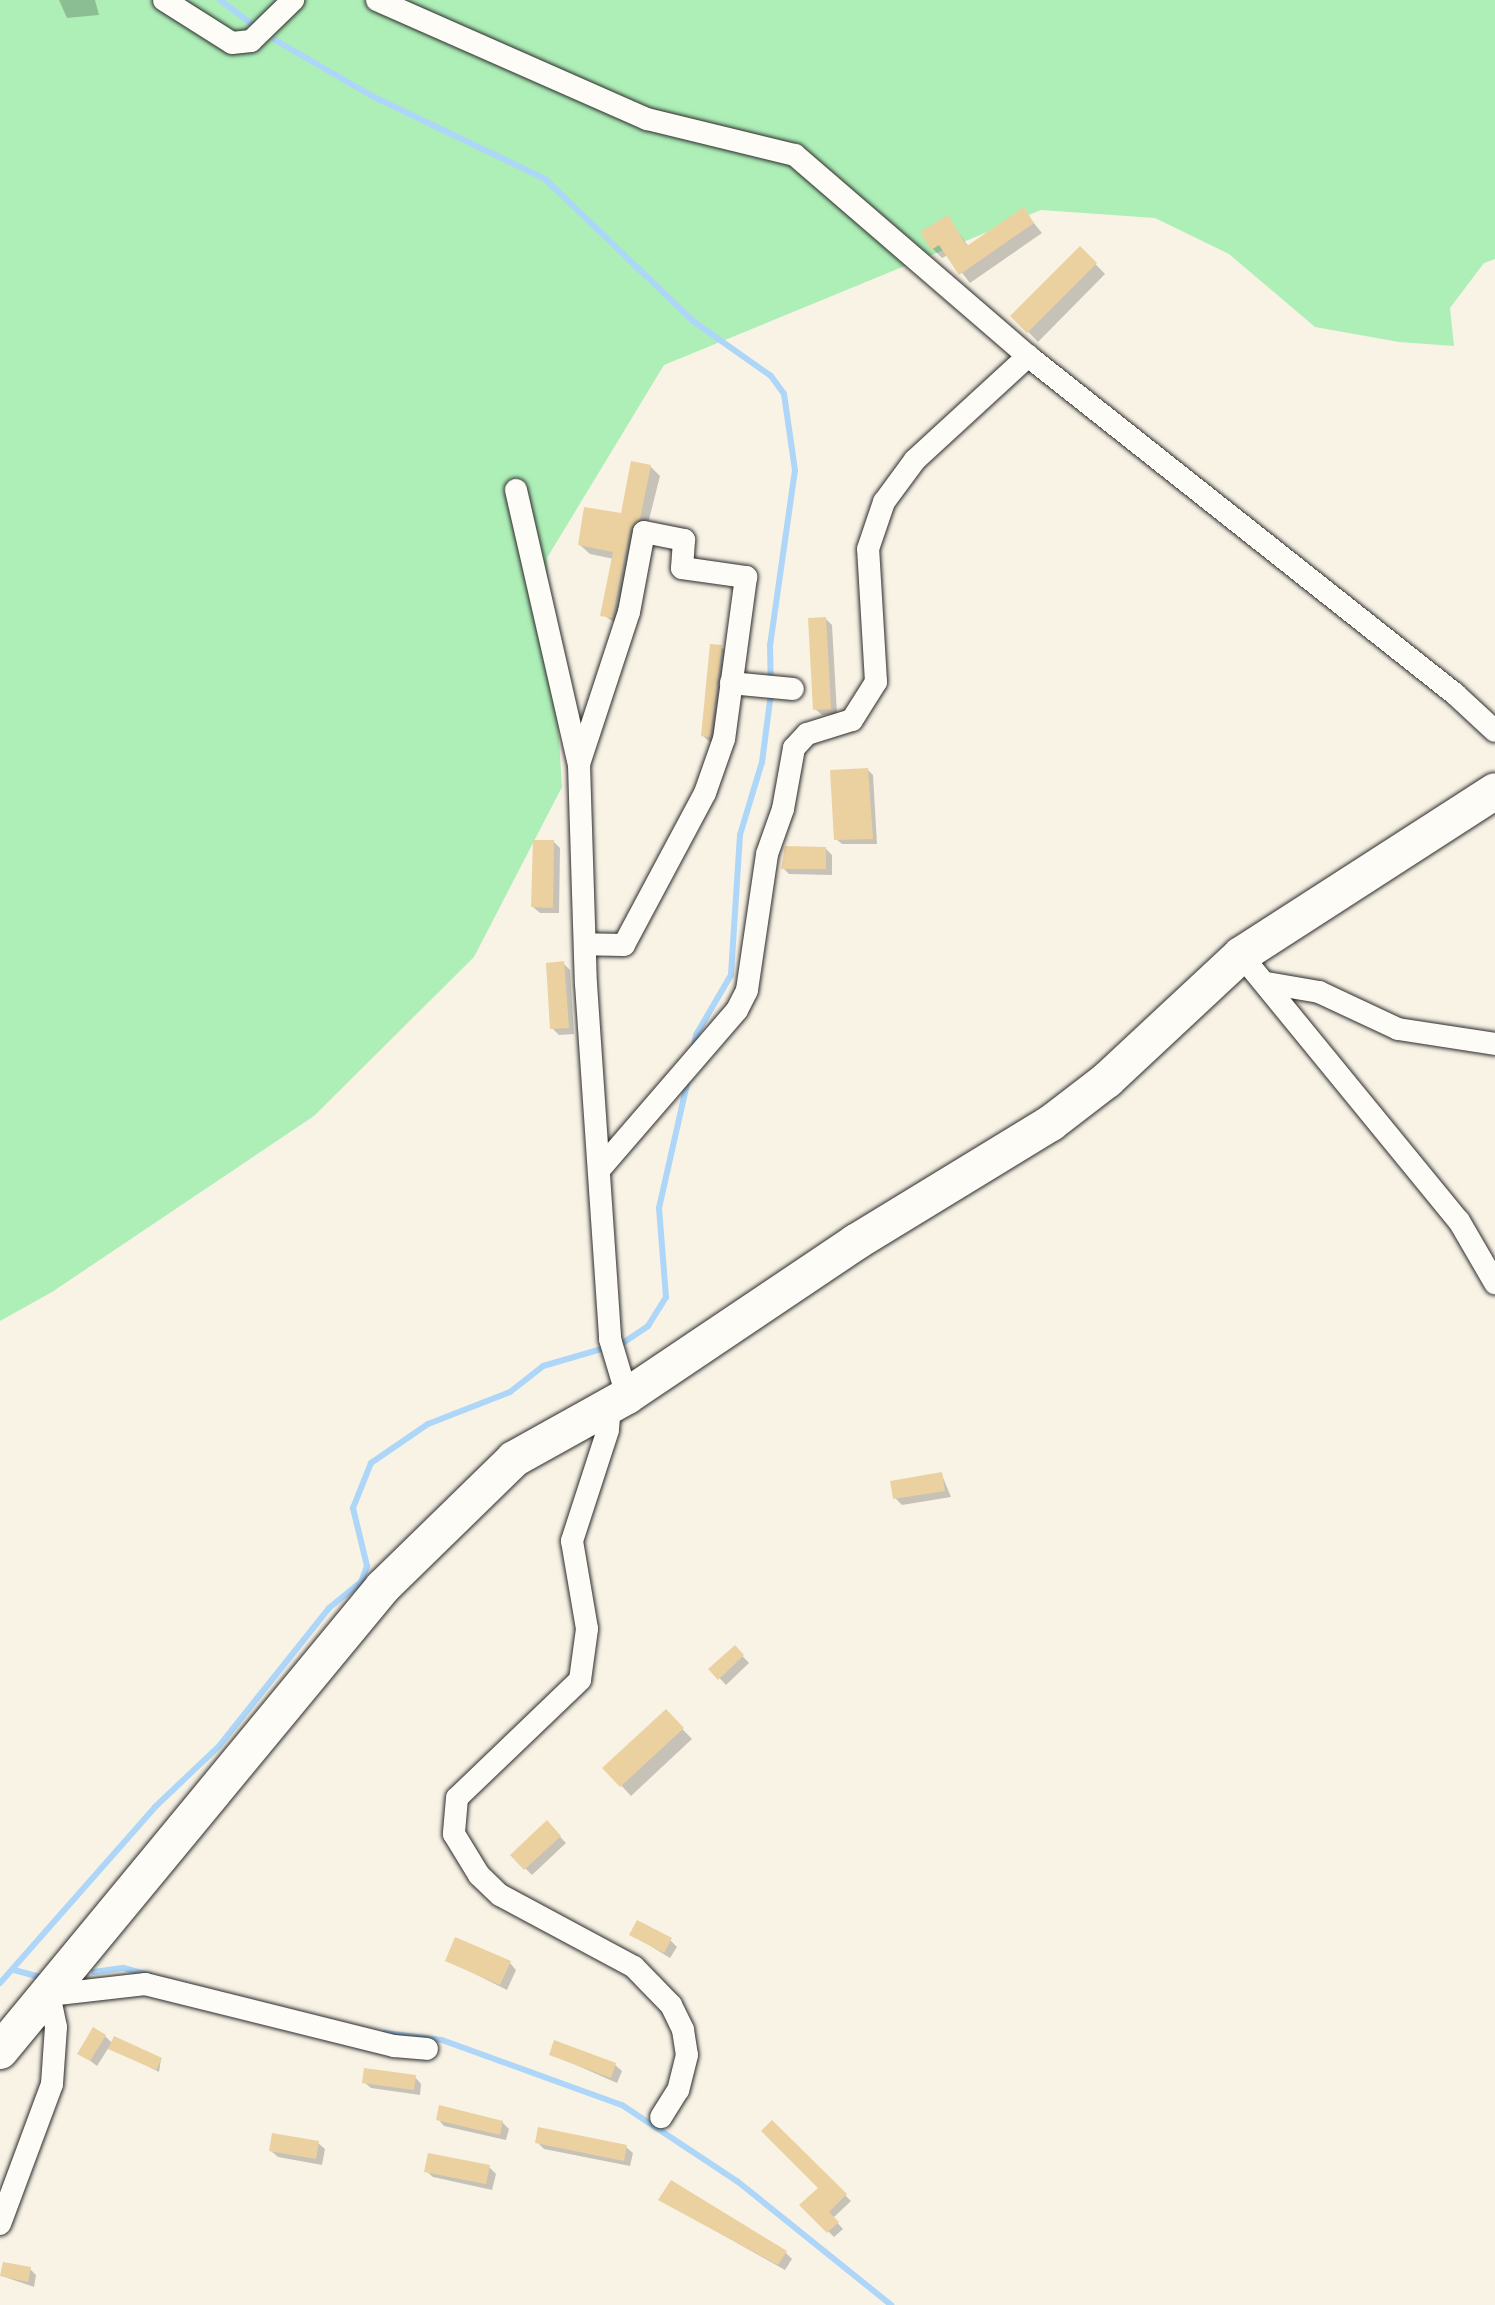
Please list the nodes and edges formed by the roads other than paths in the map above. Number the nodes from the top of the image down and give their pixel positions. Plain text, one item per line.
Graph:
1 (164, 0) edge
2 (293, 0) edge
3 (377, 0) edge
4 (1028, 356) junction
5 (516, 490) dead end
6 (731, 683) junction
7 (778, 687) dead end
8 (1495, 731) edge
9 (579, 765) junction
10 (1495, 791) edge
11 (585, 944) junction
12 (1241, 955) junction
13 (1267, 983) junction
14 (1495, 1044) edge
15 (599, 1170) junction
16 (1495, 1283) edge
17 (618, 1401) junction
18 (49, 1995) junction
19 (427, 2049) dead end
20 (0, 2051) edge
21 (661, 2117) dead end
22 (0, 2224) edge

1 - 2 street
3 - 4 street
4 - 8 street
4 - 15 street
5 - 9 street
6 - 7 street
6 - 9 street
6 - 11 street
9 - 11 street
10 - 12 main road
11 - 15 street
12 - 13 street
12 - 17 main road
13 - 14 street
13 - 16 street
15 - 17 street
17 - 18 main road
17 - 21 street
18 - 19 street
18 - 20 main road
18 - 22 street

